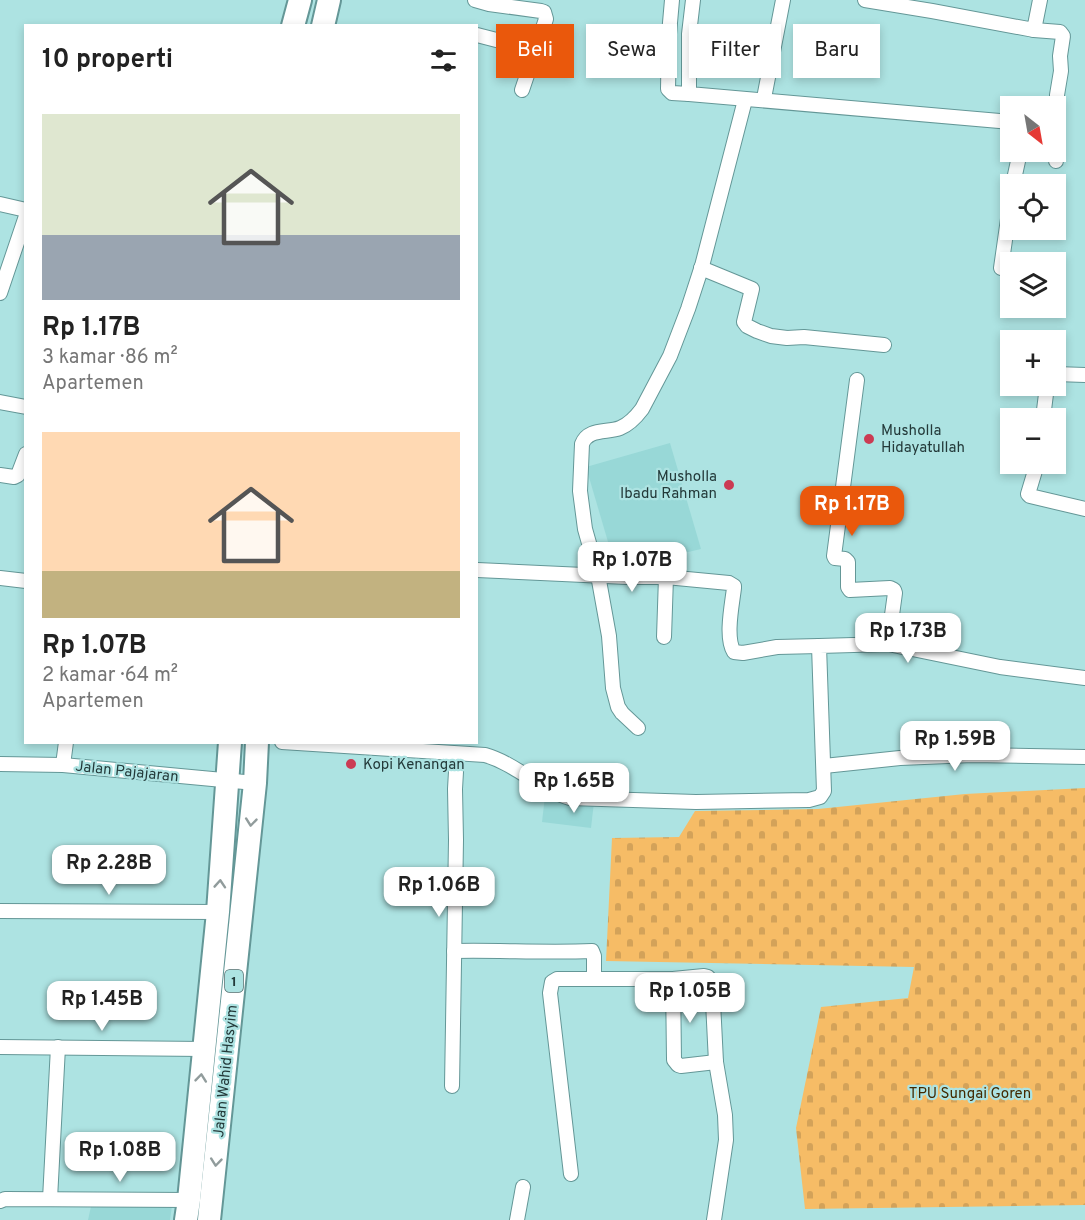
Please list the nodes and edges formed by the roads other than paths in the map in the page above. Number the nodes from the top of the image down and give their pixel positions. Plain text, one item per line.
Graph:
1 (300, 0) edge
2 (329, 0) edge
3 (475, 0) edge
4 (672, 0) edge
5 (693, 0) edge
6 (783, 0) edge
7 (865, 0) edge
8 (1040, 0) edge
9 (933, 5) edge
10 (294, 24) edge
11 (323, 24) edge
12 (544, 24) edge
13 (670, 24) edge
14 (690, 24) edge
15 (1035, 30) junction
16 (677, 34) edge
17 (689, 34) edge
18 (478, 35) edge
19 (496, 40) edge
20 (526, 78) edge
21 (668, 78) edge
22 (689, 78) edge
23 (522, 90) dead end
24 (765, 93) dead end
25 (689, 94) junction
26 (1057, 96) edge
27 (745, 100) junction
28 (1000, 121) edge
29 (0, 204) edge
30 (24, 210) edge
31 (24, 222) edge
32 (701, 268) junction
33 (0, 293) edge
34 (884, 345) dead end
35 (1066, 374) edge
36 (1085, 375) edge
37 (857, 380) dead end
38 (0, 402) edge
39 (24, 407) edge
40 (24, 459) edge
41 (1034, 474) edge
42 (0, 476) edge
43 (1085, 509) edge
44 (478, 570) edge
45 (598, 574) junction
46 (666, 577) junction
47 (0, 578) edge
48 (24, 581) edge
49 (664, 638) dead end
50 (888, 644) junction
51 (819, 646) junction
52 (1085, 678) edge
53 (638, 728) dead end
54 (66, 744) edge
55 (230, 744) edge
56 (257, 744) edge
57 (311, 744) edge
58 (457, 754) junction
59 (1085, 757) edge
60 (0, 764) edge
61 (63, 765) junction
62 (824, 766) junction
63 (227, 781) junction
64 (255, 783) junction
65 (0, 911) edge
66 (218, 912) junction
67 (454, 951) junction
68 (594, 978) junction
69 (673, 979) junction
70 (0, 1047) edge
71 (58, 1047) junction
72 (204, 1049) junction
73 (716, 1062) junction
74 (452, 1086) dead end
75 (571, 1174) dead end
76 (523, 1187) dead end
77 (50, 1198) junction
78 (0, 1201) edge
79 (188, 1210) edge
80 (209, 1220) edge
81 (517, 1220) edge
82 (714, 1220) edge

1 - 10 highway
2 - 11 highway
3 - 12 street
4 - 13 street
5 - 14 street
6 - 24 street
7 - 9 street
8 - 15 street
9 - 15 street
15 - 26 street
16 - 17 street
18 - 19 street
20 - 23 street
21 - 25 street
22 - 25 street
25 - 27 street
27 - 28 street
27 - 32 street
29 - 30 street
31 - 33 street
32 - 34 street
32 - 45 street
35 - 36 street
37 - 50 street
38 - 39 street
40 - 42 street
41 - 43 street
44 - 45 street
45 - 46 street
45 - 53 street
46 - 49 street
46 - 51 street
47 - 48 street
50 - 51 street
50 - 52 street
51 - 62 street
54 - 61 street
55 - 63 highway, Jalan Wahid Hasyim / 1
56 - 64 highway, Jalan Wahid Hasyim / 1
57 - 58 street
58 - 62 street
58 - 67 street
59 - 62 street
60 - 61 street, Jalan Pajajaran
61 - 63 street, Jalan Pajajaran
63 - 64 street, Jalan Pajajaran
66 -> 63 highway, Jalan Wahid Hasyim / 1
64 -> 80 highway, Jalan Wahid Hasyim / 1
65 - 66 street
66 - 72 highway, Jalan Wahid Hasyim / 1
67 - 68 street
67 - 74 street
68 - 69 street
68 - 75 street
69 - 73 street
69 - 73 street
70 - 71 street
71 - 72 street
71 - 77 street
79 -> 72 highway, Jalan Wahid Hasyim / 1
73 - 82 street
76 - 81 street
77 - 78 street
77 - 79 street

